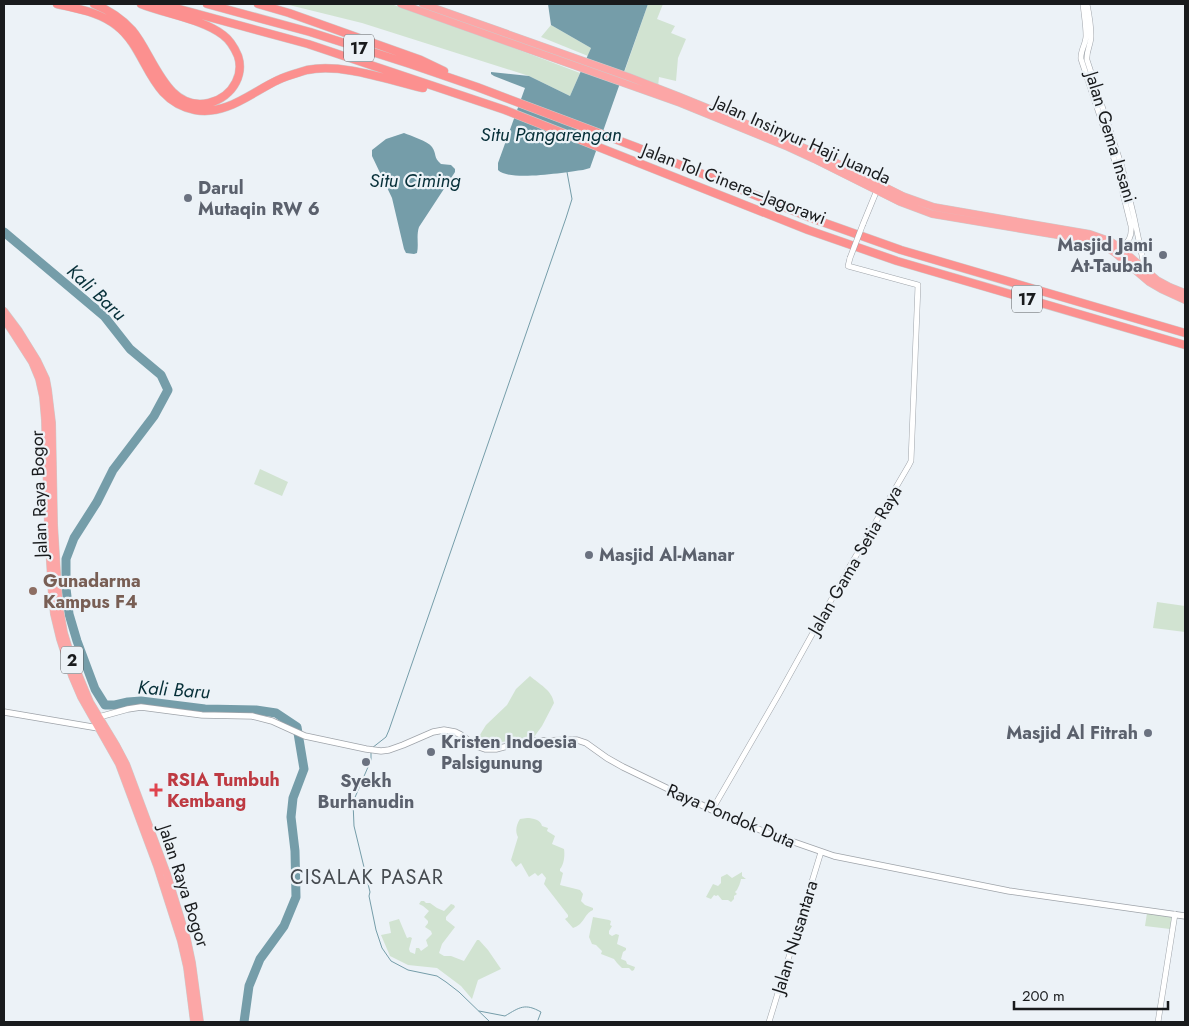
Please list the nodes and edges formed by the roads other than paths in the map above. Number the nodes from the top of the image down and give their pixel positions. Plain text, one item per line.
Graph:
1 (57, 4) edge
2 (94, 4) edge
3 (141, 4) edge
4 (161, 4) edge
5 (207, 4) edge
6 (258, 4) edge
7 (401, 4) edge
8 (424, 4) edge
9 (1083, 4) edge
10 (1087, 4) edge
11 (439, 13) junction
12 (1088, 35) junction
13 (627, 80) junction
14 (477, 87) junction
15 (464, 97) junction
16 (877, 190) junction
17 (1128, 201) junction
18 (1138, 235) junction
19 (1131, 236) junction
20 (1119, 247) junction
21 (1145, 271) junction
22 (1185, 292) edge
23 (1185, 300) edge
24 (4, 311) edge
25 (4, 319) edge
26 (1185, 333) edge
27 (1185, 345) edge
28 (51, 526) junction
29 (4, 712) edge
30 (99, 717) junction
31 (98, 728) junction
32 (137, 803) junction
33 (712, 810) junction
34 (820, 852) junction
35 (1175, 914) junction
36 (1185, 916) edge
37 (194, 1022) edge
38 (200, 1022) edge
39 (769, 1022) edge
40 (1158, 1022) edge

1 - 15 highway
2 - 3 highway
4 - 15 highway, Jalan Tol Cinere–Jagorawi / 17
5 - 14 highway, Jalan Tol Cinere–Jagorawi / 17
6 - 14 highway
7 - 11 highway, Jalan Insinyur Haji Juanda
8 - 11 highway, Jalan Insinyur Haji Juanda
9 - 12 street, Jalan Gema Insani
10 - 12 street, Jalan Gema Insani
11 - 13 highway, Jalan Insinyur Haji Juanda
12 - 17 street, Jalan Gema Insani
13 - 16 highway, Jalan Insinyur Haji Juanda
13 - 20 highway, Jalan Insinyur Haji Juanda
14 - 26 highway, Jalan Tol Cinere–Jagorawi / 17
15 - 27 highway, Jalan Tol Cinere–Jagorawi / 17
16 - 23 highway, Jalan Insinyur Haji Juanda
16 - 33 street, Jalan Gama Setia Raya, bridge
17 - 18 street, Jalan Gema Insani
17 - 19 street, Jalan Gema Insani
18 - 19 street
18 - 21 street, Jalan Gema Insani
19 - 20 street
20 - 21 highway, Jalan Insinyur Haji Juanda
21 - 22 highway, Jalan Insinyur Haji Juanda
24 - 28 highway, Jalan Raya Bogor / 2
25 - 28 highway, Jalan Raya Bogor / 2
28 - 30 highway, Jalan Raya Bogor / 2
28 - 31 highway, Jalan Raya Bogor / 2
29 - 31 main road
30 - 32 highway, Jalan Raya Bogor / 2
30 - 33 main road, Raya Pondok Duta
31 - 32 highway, Jalan Raya Bogor / 2
32 - 37 highway, Jalan Raya Bogor / 2
32 - 38 highway, Jalan Raya Bogor / 2
33 - 34 main road, Raya Pondok Duta
34 - 35 main road, Raya Pondok Duta
34 - 39 street, Jalan Nusantara
35 - 36 main road, Raya Pondok Duta
35 - 40 street

